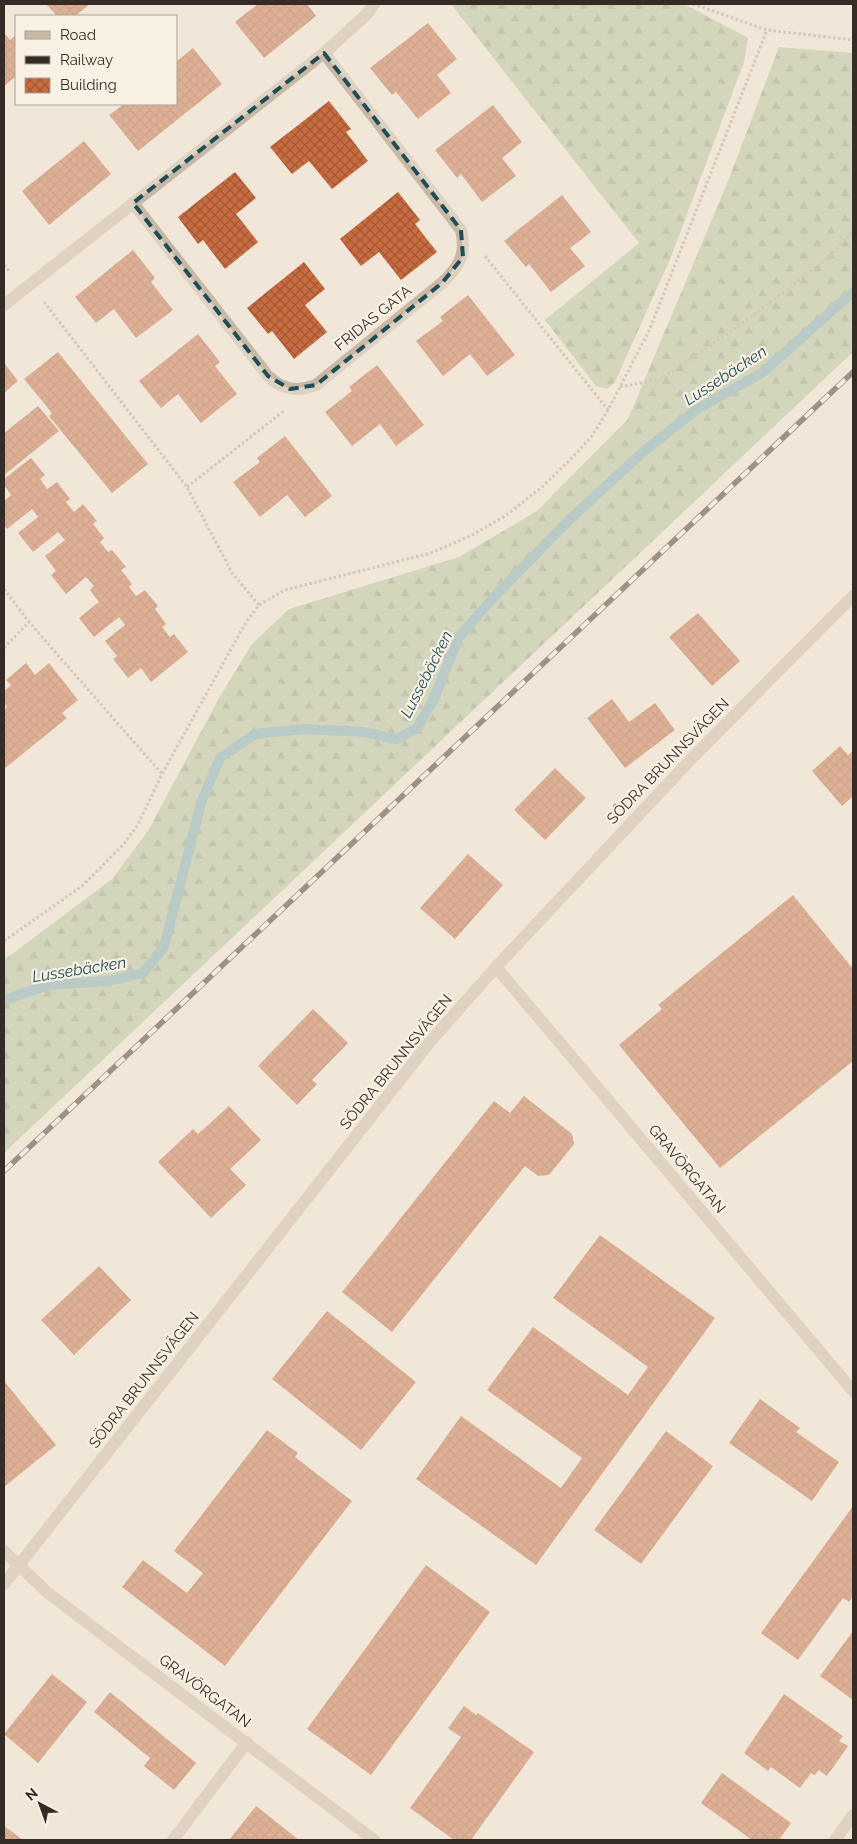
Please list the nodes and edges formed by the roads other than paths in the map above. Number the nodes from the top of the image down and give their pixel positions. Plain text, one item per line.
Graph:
1 (374, 4) edge
2 (324, 53) junction
3 (133, 203) junction
4 (4, 305) edge
5 (853, 596) edge
6 (496, 968) junction
7 (853, 1391) edge
8 (4, 1551) edge
9 (19, 1566) junction
10 (4, 1584) edge
11 (247, 1742) junction
12 (853, 1815) edge
13 (173, 1840) edge
14 (374, 1840) edge
15 (836, 1840) edge

1 - 2 street
2 - 3 street
2 - 3 street, FRIDAS GATA
3 - 4 street
5 - 6 street, SÖDRA BRUNNSVÄGEN
6 - 7 street, GRAVÖRGATAN
6 - 9 street, SÖDRA BRUNNSVÄGEN
8 - 9 street, GRAVÖRGATAN
9 - 10 street, SÖDRA BRUNNSVÄGEN
9 - 11 street, GRAVÖRGATAN
11 - 13 street
11 - 14 street, GRAVÖRGATAN
12 - 15 street

